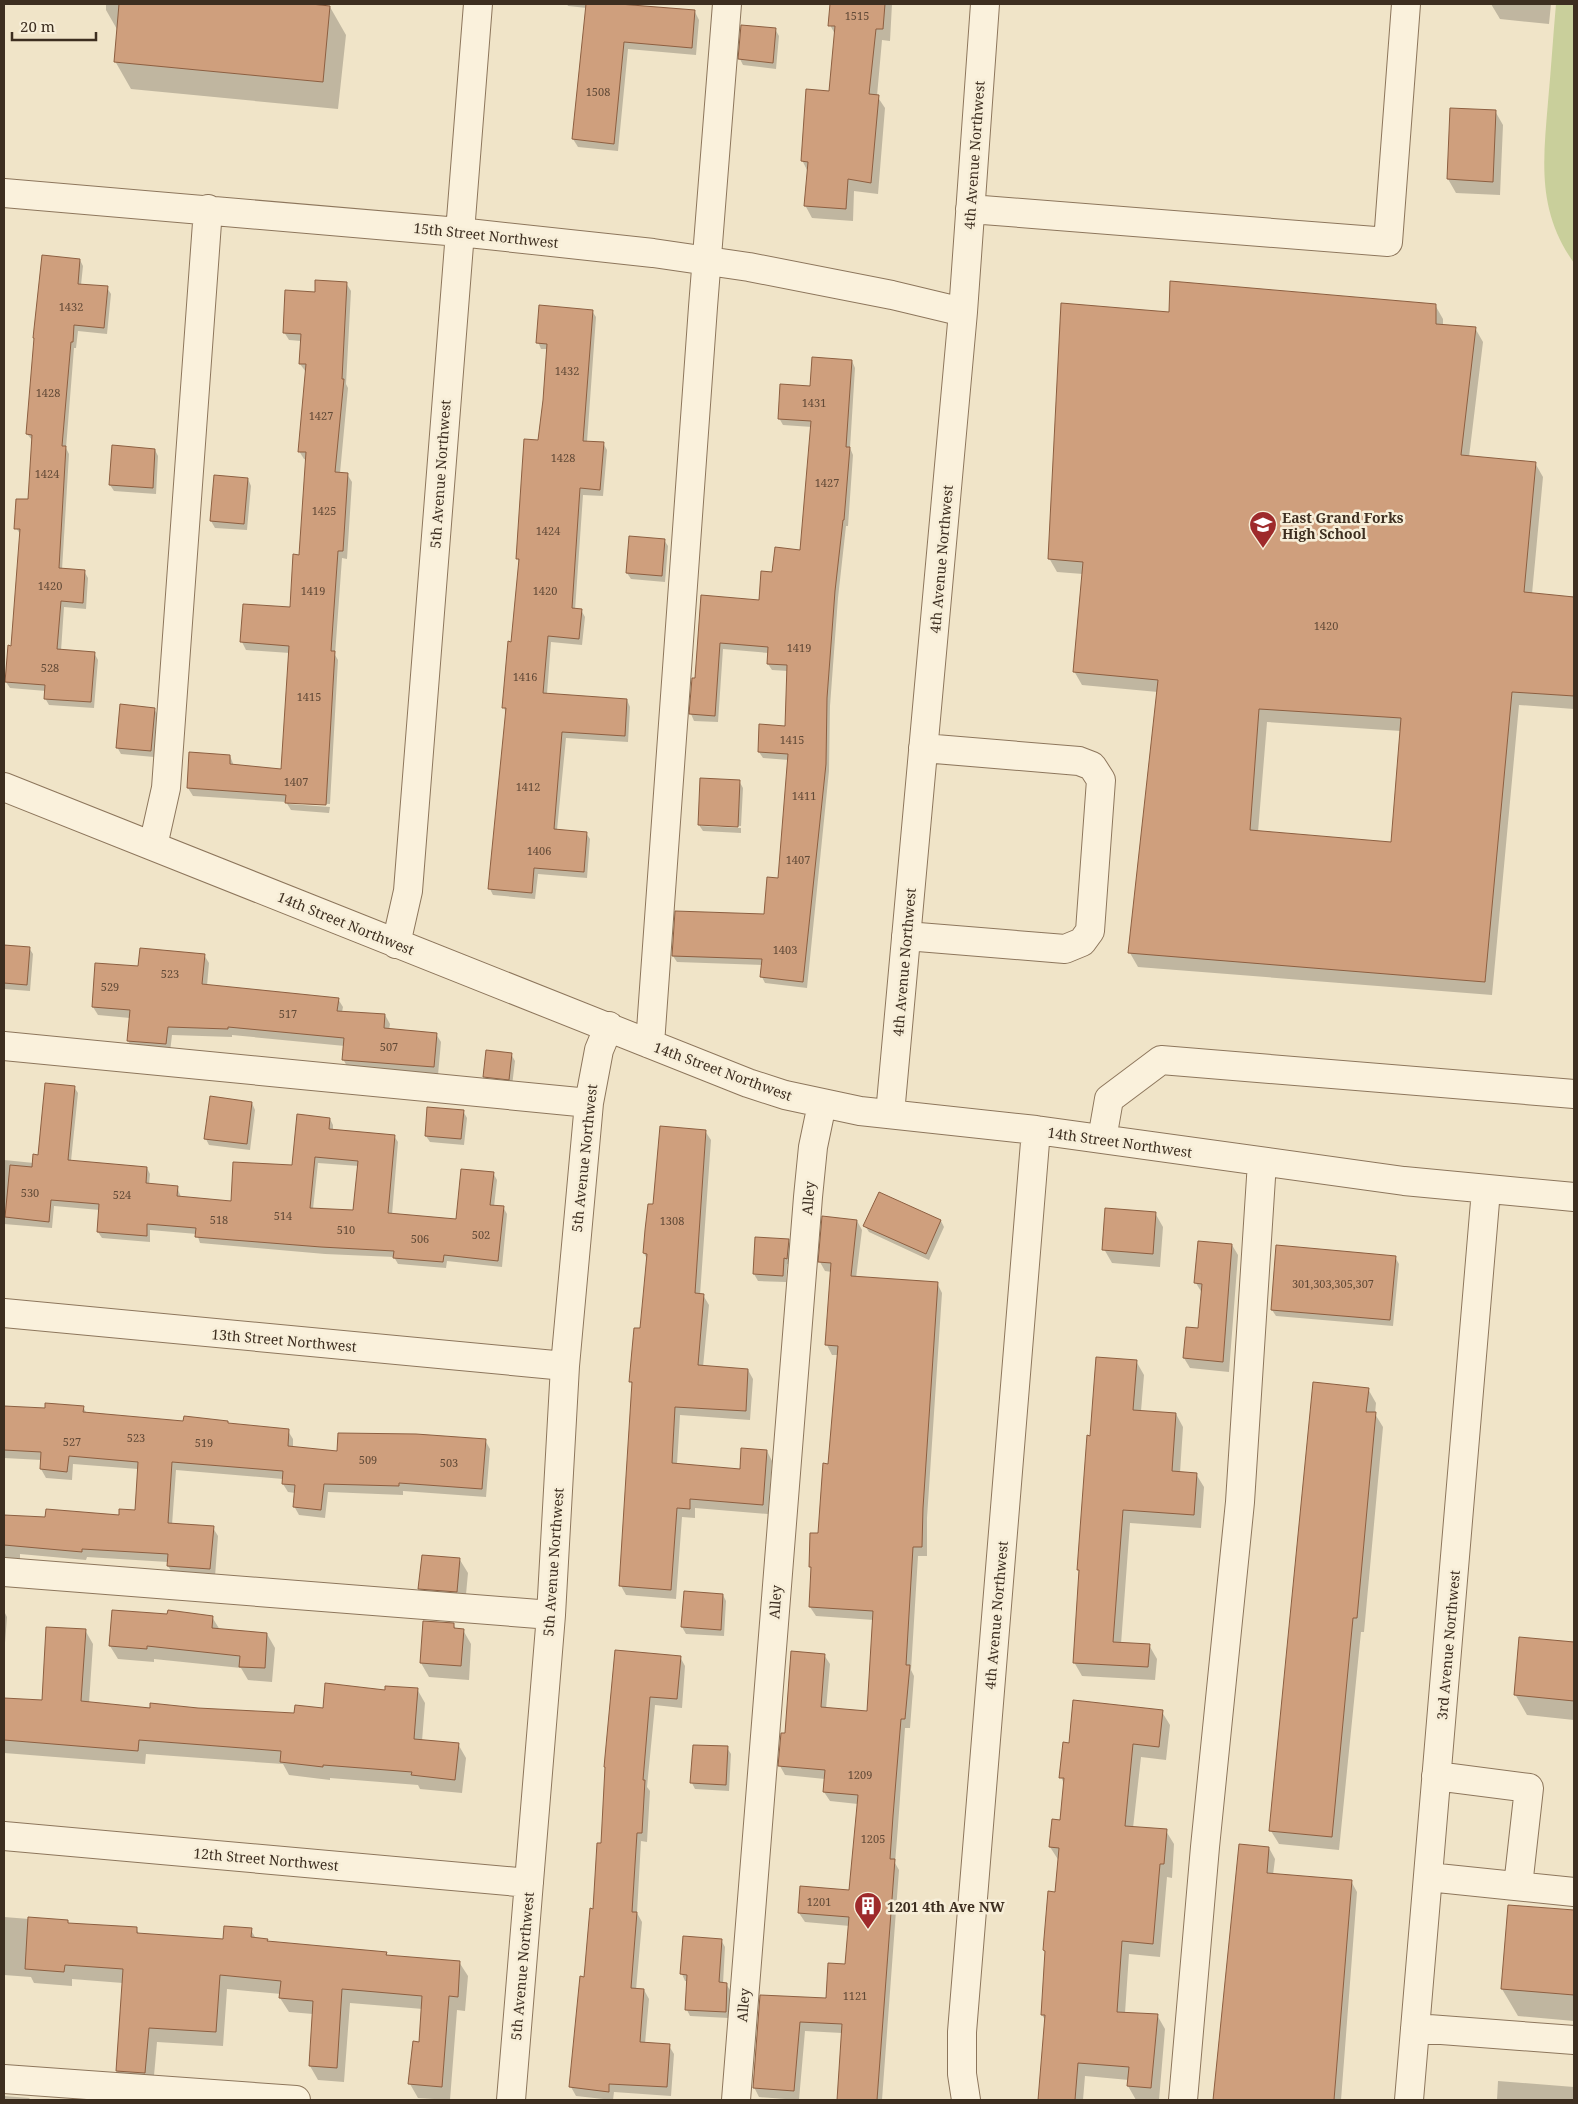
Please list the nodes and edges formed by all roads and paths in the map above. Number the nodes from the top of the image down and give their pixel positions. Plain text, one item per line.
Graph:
1 (478, 4) edge
2 (727, 4) edge
3 (985, 4) edge
4 (1406, 4) edge
5 (4, 193) edge
6 (208, 209) junction
7 (970, 209) junction
8 (459, 232) junction
9 (706, 260) junction
10 (963, 312) junction
11 (923, 748) junction
12 (4, 787) edge
13 (153, 846) junction
14 (906, 936) junction
15 (396, 944) junction
16 (609, 1026) junction
17 (650, 1044) junction
18 (4, 1046) edge
19 (1574, 1094) edge
20 (588, 1103) junction
21 (822, 1104) junction
22 (890, 1114) junction
23 (1036, 1130) junction
24 (1102, 1139) junction
25 (1262, 1162) junction
26 (1486, 1190) junction
27 (1574, 1197) edge
28 (4, 1313) edge
29 (565, 1366) junction
30 (4, 1572) edge
31 (551, 1615) junction
32 (1436, 1776) junction
33 (4, 1836) edge
34 (1428, 1877) junction
35 (528, 1883) junction
36 (1518, 1886) junction
37 (1574, 1892) edge
38 (1415, 2028) junction
39 (1574, 2040) edge
40 (4, 2079) edge
41 (296, 2100) edge
42 (511, 2100) edge
43 (736, 2100) edge
44 (966, 2100) edge
45 (1183, 2100) edge
46 (1409, 2100) edge

1 - 8 street, 5th Avenue Northwest
2 - 9 street
3 - 7 street, 4th Avenue Northwest
4 - 7 street
5 - 6 street, 15th Street Northwest
6 - 8 street, 15th Street Northwest
6 - 13 street
7 - 10 street, 4th Avenue Northwest
8 - 9 street, 15th Street Northwest
8 - 15 street, 5th Avenue Northwest
9 - 10 street, 15th Street Northwest
9 - 17 street
10 - 11 street, 4th Avenue Northwest
11 - 14 street, 4th Avenue Northwest
11 - 14 street
12 - 13 street, 14th Street Northwest
13 - 15 street, 14th Street Northwest
14 - 22 street, 4th Avenue Northwest
15 - 16 street, 14th Street Northwest
16 - 17 street, 14th Street Northwest
16 - 20 street, 5th Avenue Northwest
17 - 21 street, 14th Street Northwest
18 - 20 street
19 - 24 street
20 - 29 street, 5th Avenue Northwest
21 - 22 street, 14th Street Northwest
21 - 43 street, Alley
22 - 23 street, 14th Street Northwest
23 - 24 street, 14th Street Northwest
23 - 44 street, 4th Avenue Northwest
24 - 25 street, 14th Street Northwest
25 - 26 street, 14th Street Northwest
25 - 45 street
26 - 27 street, 14th Street Northwest
26 - 32 street, 3rd Avenue Northwest
28 - 29 street, 13th Street Northwest
29 - 31 street, 5th Avenue Northwest
30 - 31 street
31 - 35 street, 5th Avenue Northwest
32 - 34 street, 3rd Avenue Northwest
32 - 36 street
33 - 35 street, 12th Street Northwest
34 - 36 street
34 - 38 street, 3rd Avenue Northwest
35 - 42 street, 5th Avenue Northwest
36 - 37 street
38 - 39 street
38 - 46 street, 3rd Avenue Northwest
40 - 41 street

